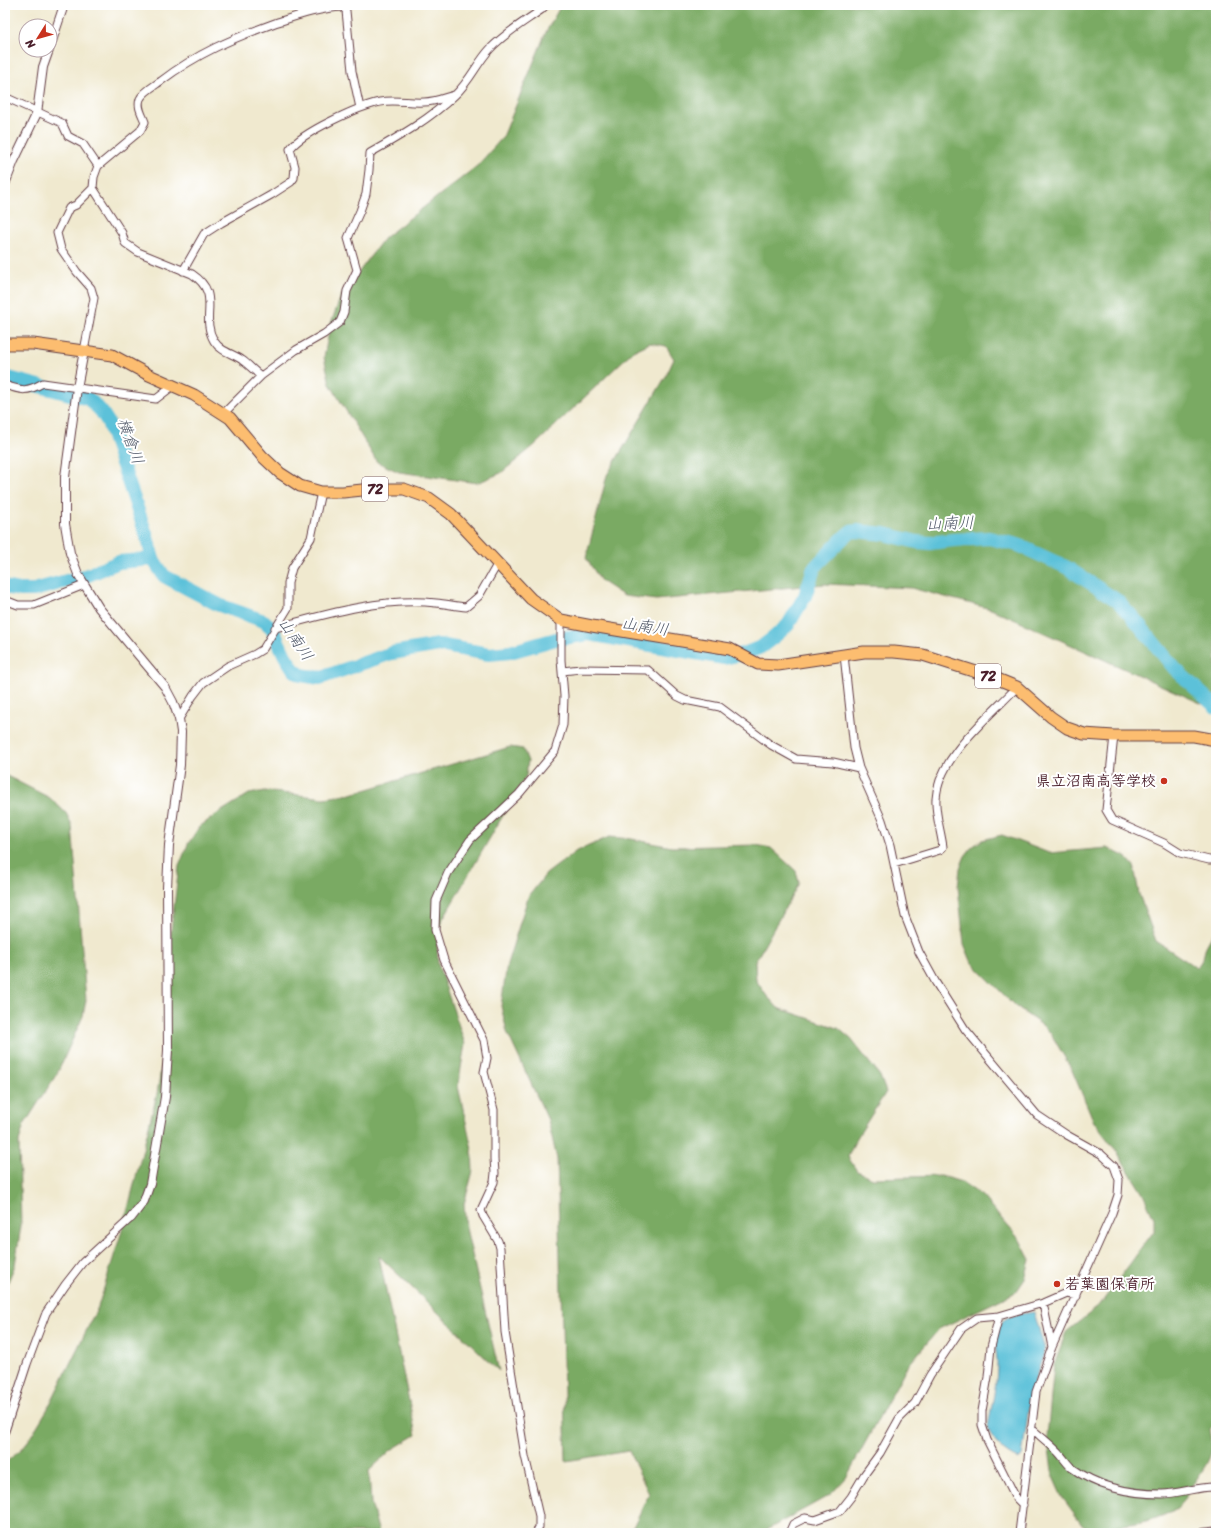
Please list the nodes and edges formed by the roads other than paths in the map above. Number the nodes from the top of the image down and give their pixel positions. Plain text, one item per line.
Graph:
1 (64, 5) edge
2 (546, 5) edge
3 (58, 23) edge
4 (46, 58) edge
5 (456, 94) junction
6 (5, 97) edge
7 (360, 108) junction
8 (37, 113) junction
9 (98, 166) junction
10 (5, 184) edge
11 (93, 188) junction
12 (184, 271) junction
13 (5, 344) edge
14 (84, 351) junction
15 (260, 376) junction
16 (5, 385) edge
17 (173, 386) junction
18 (77, 388) junction
19 (224, 413) junction
20 (321, 492) junction
21 (498, 563) junction
22 (84, 585) junction
23 (5, 600) edge
24 (561, 620) junction
25 (276, 628) junction
26 (844, 655) junction
27 (562, 671) junction
28 (1017, 687) junction
29 (179, 719) junction
30 (1114, 736) junction
31 (1216, 740) edge
32 (858, 768) junction
33 (1216, 860) edge
34 (894, 864) junction
35 (131, 1218) joint
36 (1076, 1295) junction
37 (1043, 1303) junction
38 (999, 1316) junction
39 (1052, 1348) junction
40 (1031, 1428) junction
41 (5, 1431) edge
42 (1216, 1488) edge
43 (1023, 1505) junction
44 (1216, 1531) edge
45 (536, 1533) edge
46 (789, 1533) edge
47 (1019, 1533) edge
48 (1198, 1533) edge

1 - 3 street
2 - 5 street
4 - 8 street
5 - 7 street
5 - 15 street
6 - 8 street
7 - 9 street
7 - 12 street
8 - 9 street
8 - 10 street
9 - 11 street
11 - 12 street
11 - 14 street
12 - 15 street
13 - 14 main road, 72
14 - 17 main road, 72
14 - 18 street
15 - 19 street
16 - 18 street
17 - 18 street
17 - 19 main road, 72
18 - 22 street
19 - 20 main road, 72
20 - 21 main road, 72
20 - 25 street
21 - 24 main road, 72
21 - 25 street
22 - 23 street
22 - 29 street
24 - 26 main road, 72
24 - 27 street
25 - 29 street
26 - 28 main road, 72
26 - 32 street
27 - 32 street
27 - 45 street
28 - 30 main road, 72
28 - 34 street
29 - 35 street
30 - 31 main road, 72
30 - 33 street
32 - 34 street
34 - 36 street
35 - 41 street
36 - 37 street
36 - 39 street
37 - 38 street
37 - 39 street
38 - 43 street
38 - 46 street
39 - 40 street
40 - 42 street
40 - 43 street
43 - 47 street
44 - 48 street

